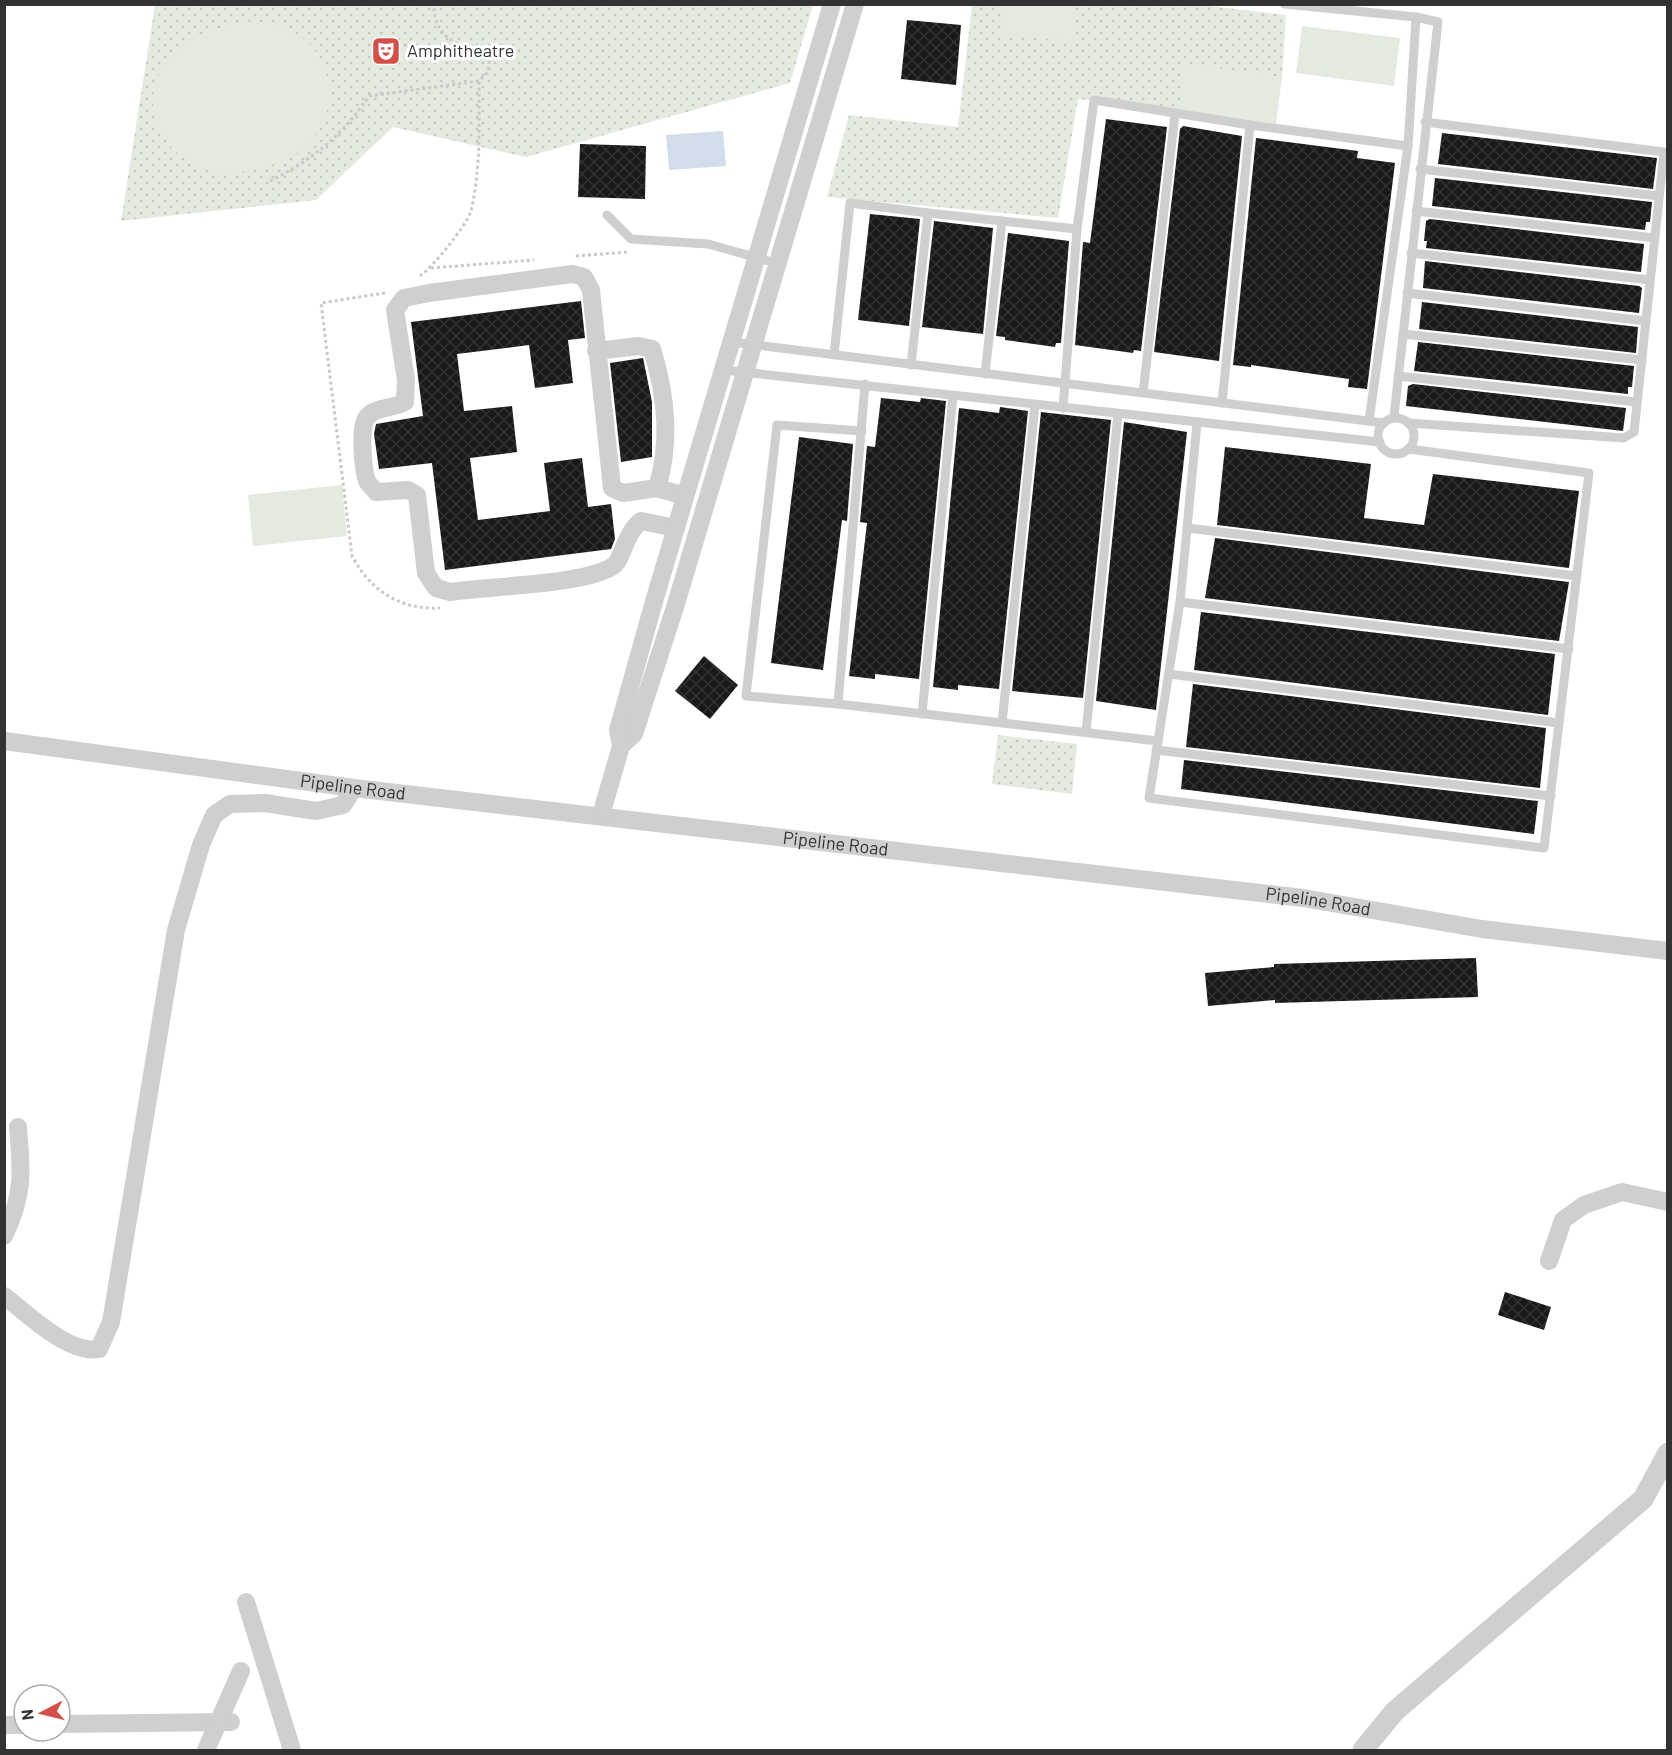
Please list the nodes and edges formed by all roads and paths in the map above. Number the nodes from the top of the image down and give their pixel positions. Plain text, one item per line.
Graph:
1 (434, 4) edge
2 (832, 4) edge
3 (855, 4) edge
4 (1284, 4) edge
5 (1416, 17) junction
6 (479, 81) junction
7 (1175, 114) junction
8 (1425, 122) junction
9 (1250, 125) junction
10 (1408, 146) junction
11 (1420, 169) junction
12 (270, 181) dead end
13 (1659, 196) junction
14 (1416, 211) junction
15 (928, 213) junction
16 (607, 215) dead end
17 (1002, 221) junction
18 (1077, 229) junction
19 (1655, 238) junction
20 (631, 239) junction
21 (1411, 253) junction
22 (571, 256) dead end
23 (757, 257) junction
24 (536, 259) dead end
25 (776, 263) junction
26 (1650, 280) junction
27 (1407, 292) junction
28 (1646, 321) junction
29 (1403, 334) junction
30 (732, 342) junction
31 (752, 345) junction
32 (596, 351) junction
33 (834, 356) junction
34 (1642, 360) junction
35 (911, 365) junction
36 (723, 370) junction
37 (744, 373) junction
38 (985, 374) junction
39 (1398, 376) junction
40 (865, 384) junction
41 (1066, 384) junction
42 (1143, 393) junction
43 (953, 396) junction
44 (1637, 402) junction
45 (1222, 403) junction
46 (1035, 405) junction
47 (1063, 408) junction
48 (1119, 414) junction
49 (1394, 416) junction
50 (1369, 421) junction
51 (1197, 423) junction
52 (1384, 423) junction
53 (1409, 423) junction
54 (862, 431) junction
55 (1380, 442) junction
56 (1409, 449) junction
57 (657, 488) junction
58 (686, 496) junction
59 (676, 528) junction
60 (1188, 528) junction
61 (1576, 576) junction
62 (655, 598) junction
63 (1180, 602) junction
64 (676, 604) junction
65 (1569, 649) junction
66 (1169, 674) junction
67 (838, 704) junction
68 (922, 714) junction
69 (1002, 723) junction
70 (1559, 723) junction
71 (1086, 732) junction
72 (4, 741) edge
73 (621, 746) junction
74 (1157, 746) junction
75 (354, 788) junction
76 (1551, 796) junction
77 (601, 815) junction
78 (1668, 951) edge
79 (18, 1128) dead end
80 (1668, 1202) edge
81 (4, 1236) edge
82 (1550, 1261) dead end
83 (4, 1296) edge
84 (1668, 1454) edge
85 (246, 1602) dead end
86 (241, 1671) dead end
87 (225, 1722) junction
88 (72, 1725) edge
89 (206, 1750) edge
90 (292, 1750) edge
91 (1363, 1750) edge

1 - 6 path
2 - 23 street
3 - 25 street
4 - 5 lane
5 - 8 lane
5 - 10 lane
6 - 12 path
6 - 24 path
7 - 9 lane
7 - 18 lane
7 - 42 lane
8 - 11 lane
8 - 13 lane
9 - 10 lane
9 - 45 lane
10 - 50 lane
11 - 13 lane
11 - 14 lane
13 - 19 lane
14 - 19 lane
14 - 21 lane
15 - 17 lane
15 - 33 lane
15 - 35 lane
16 - 20 lane
17 - 18 lane
17 - 38 lane
18 - 41 lane
19 - 26 lane
20 - 22 path
20 - 23 lane
21 - 26 lane
21 - 27 lane
23 - 25 lane
23 - 30 street
25 - 31 street
26 - 28 lane
27 - 28 lane
27 - 29 lane
28 - 34 lane
29 - 34 lane
29 - 39 lane
30 - 31 lane
30 - 36 street
31 - 33 lane
31 - 37 street
32 - 57 street
32 - 57 street
32 - 59 street
33 - 35 lane
34 - 44 lane
35 - 38 lane
36 - 37 lane
36 - 58 street
37 - 40 lane
37 - 64 street
38 - 41 lane
39 - 44 lane
39 - 49 lane
40 - 43 lane
40 - 54 lane
41 - 42 lane
41 - 47 lane
42 - 45 lane
43 - 46 lane
43 - 68 lane
44 - 53 lane
45 - 50 lane
46 - 47 lane
46 - 69 lane
47 - 48 lane
48 - 51 lane
48 - 71 lane
49 - 52 lane
49 - 53 lane
50 - 52 lane
51 - 55 lane
51 - 60 lane
52 - 55 lane
53 - 56 lane
54 - 67 lane
54 - 67 lane
55 - 56 lane
56 - 61 lane
57 - 58 street
58 - 59 street
59 - 62 street
60 - 61 lane
60 - 63 lane
61 - 65 lane
62 - 64 lane
62 - 73 street
63 - 65 lane
63 - 66 lane
64 - 73 street
65 - 70 lane
66 - 70 lane
66 - 74 lane
67 - 68 lane
68 - 69 lane
69 - 71 lane
70 - 76 lane
71 - 74 lane
72 - 75 street, Pipeline Road
73 - 77 street
74 - 76 lane
74 - 76 lane
75 - 77 street, Pipeline Road
75 - 83 street
77 - 78 street, Pipeline Road
79 - 81 street
80 - 82 street
84 - 91 street
85 - 90 street
86 - 87 street
87 - 88 street
87 - 89 street

